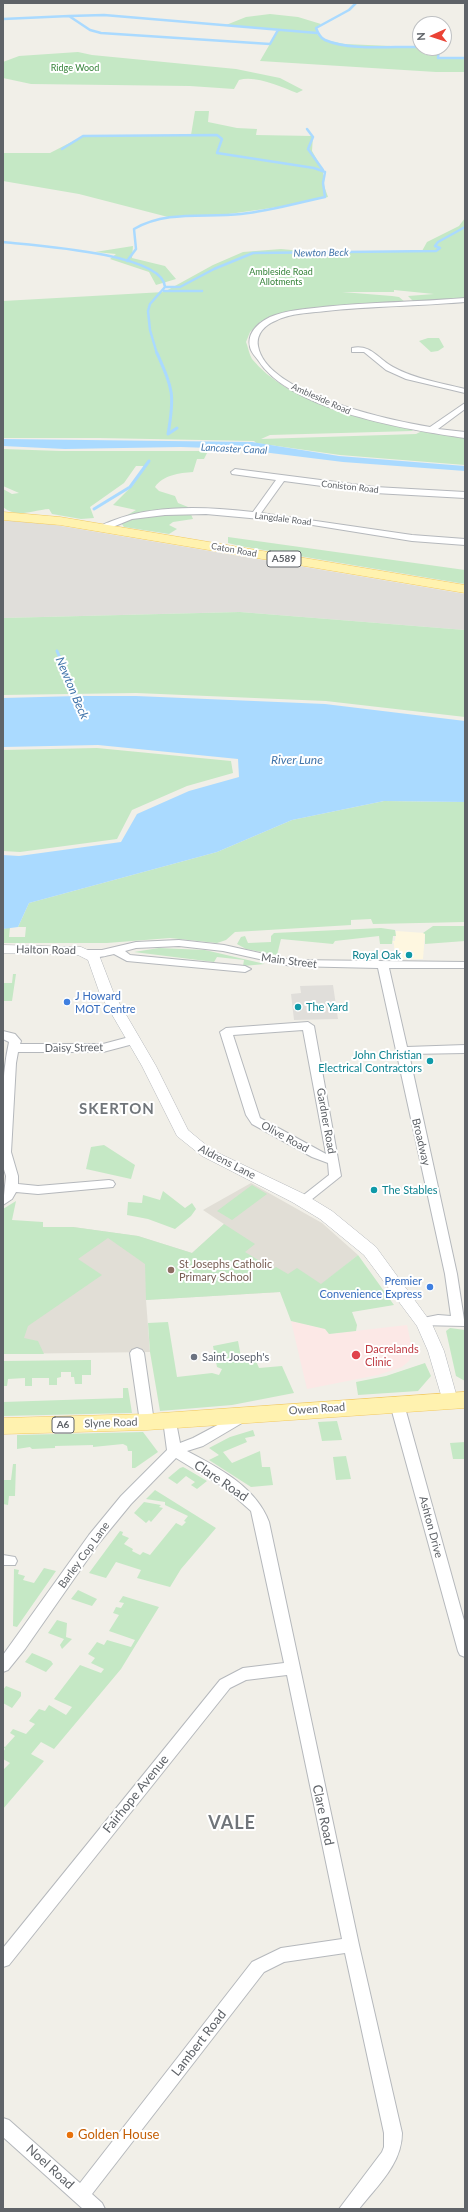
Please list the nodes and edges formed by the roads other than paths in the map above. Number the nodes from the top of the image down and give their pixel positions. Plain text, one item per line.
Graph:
1 (465, 300) edge
2 (355, 350) dead end
3 (465, 391) edge
4 (465, 406) edge
5 (432, 430) junction
6 (465, 435) edge
7 (235, 472) dead end
8 (281, 479) junction
9 (465, 495) edge
10 (3, 516) edge
11 (255, 516) junction
12 (103, 528) junction
13 (465, 542) edge
14 (465, 589) edge
15 (3, 949) edge
16 (115, 949) junction
17 (88, 953) junction
18 (382, 965) junction
19 (465, 965) edge
20 (245, 969) dead end
21 (227, 1034) joint
22 (4, 1035) edge
23 (133, 1040) junction
24 (14, 1048) junction
25 (465, 1049) edge
26 (402, 1051) junction
27 (6, 1090) edge
28 (333, 1161) junction
29 (109, 1184) dead end
30 (12, 1187) junction
31 (3, 1200) edge
32 (302, 1201) junction
33 (462, 1320) edge
34 (423, 1322) junction
35 (137, 1353) dead end
36 (458, 1401) edge
37 (397, 1404) junction
38 (247, 1414) junction
39 (170, 1420) junction
40 (147, 1422) junction
41 (3, 1426) edge
42 (174, 1451) junction
43 (465, 1651) edge
44 (3, 1666) edge
45 (292, 1668) junction
46 (350, 1945) junction
47 (3, 1960) edge
48 (3, 2126) edge
49 (80, 2194) junction
50 (96, 2209) edge
51 (348, 2209) edge

1 - 5 street, Ambleside Road
2 - 3 street
4 - 5 street
5 - 6 street, Ambleside Road
7 - 8 street, Coniston Road
8 - 9 street, Coniston Road
8 - 11 street
10 - 12 main road, Caton Road / A589
11 - 12 street, Langdale Road
11 - 13 street, Langdale Road
12 - 14 main road, Caton Road / A589
15 - 17 street, Halton Road
16 - 17 street, Main Street
16 - 18 street, Main Street
16 - 20 street, Main Street
17 - 23 street, Aldrens Lane
18 - 19 street, Main Street
18 - 26 street, Broadway
21 - 28 street, Olive Road
21 - 28 street, Gardner Road
22 - 24 street
23 - 24 street, Daisy Street
23 - 32 street, Aldrens Lane
24 - 27 street
25 - 26 street
26 - 33 street, Broadway
27 - 30 street
28 - 32 street, Gardner Road
29 - 30 street
30 - 31 street
32 - 34 street, Aldrens Lane
33 - 34 street
34 - 36 street, Aldrens Lane
35 - 40 street
36 - 37 main road, Owen Road / A6
37 - 38 main road, Owen Road / A6
37 - 43 street, Ashton Drive
38 - 39 main road, Owen Road / A6
38 - 42 street, Barley Cop Lane
39 - 40 main road, Slyne Road / A6
39 - 42 street
40 - 41 main road, Slyne Road / A6
42 - 44 street, Barley Cop Lane
42 - 45 street, Clare Road
45 - 46 street, Clare Road
45 - 47 street, Fairhope Avenue
46 - 49 street, Lambert Road
46 - 51 street, Clare Road
48 - 49 street, Noel Road
49 - 50 street, Noel Road

